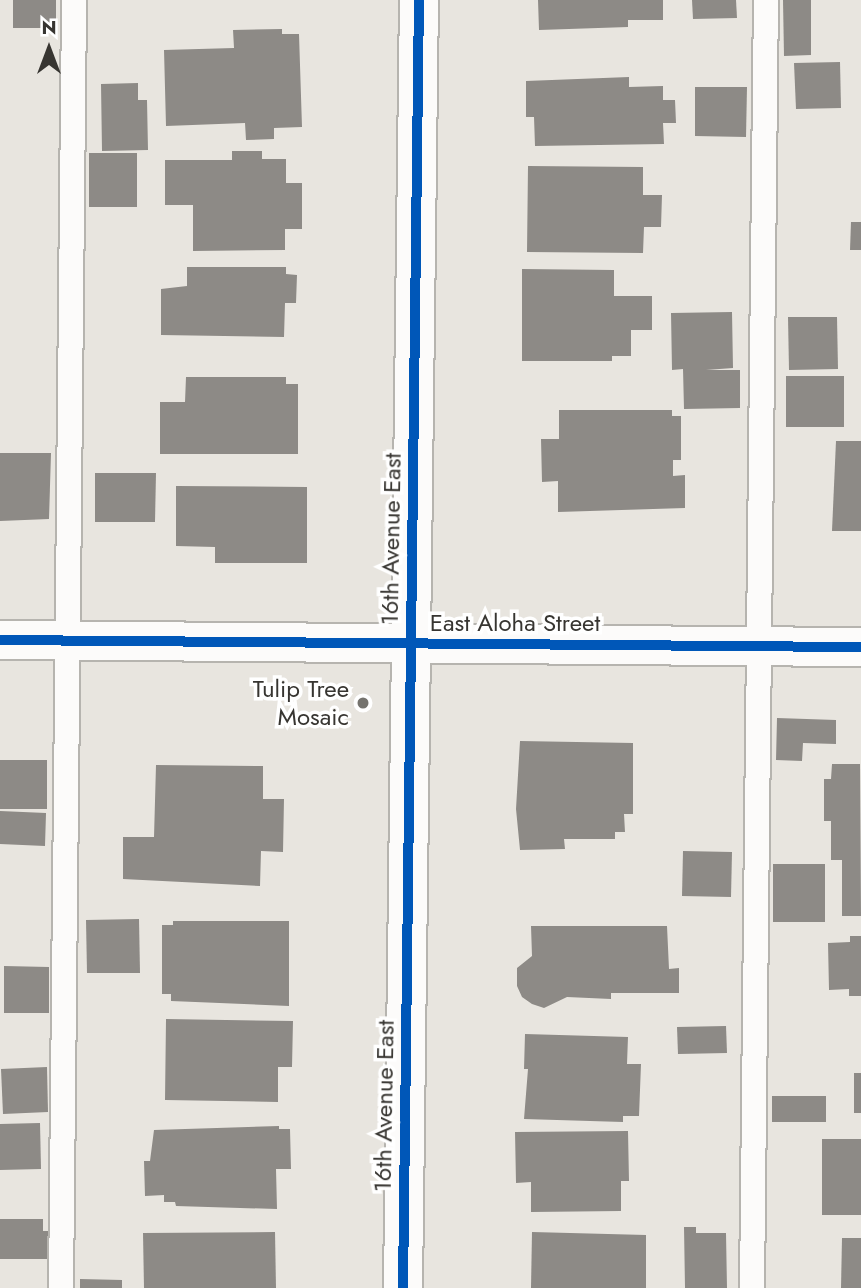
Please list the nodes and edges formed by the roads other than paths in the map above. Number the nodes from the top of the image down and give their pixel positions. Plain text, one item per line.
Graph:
1 (74, 0) edge
2 (419, 0) edge
3 (766, 0) edge
4 (0, 640) edge
5 (66, 640) junction
6 (410, 643) junction
7 (760, 646) junction
8 (861, 646) edge
9 (61, 1288) edge
10 (403, 1288) edge
11 (752, 1288) edge

1 - 5 lane
2 - 6 street, 16th Avenue East
3 - 7 lane
4 - 5 street, East Aloha Street
5 - 6 street, East Aloha Street
5 - 9 lane
6 - 7 street, East Aloha Street
6 - 10 street, 16th Avenue East
7 - 8 street, East Aloha Street
7 - 11 lane

